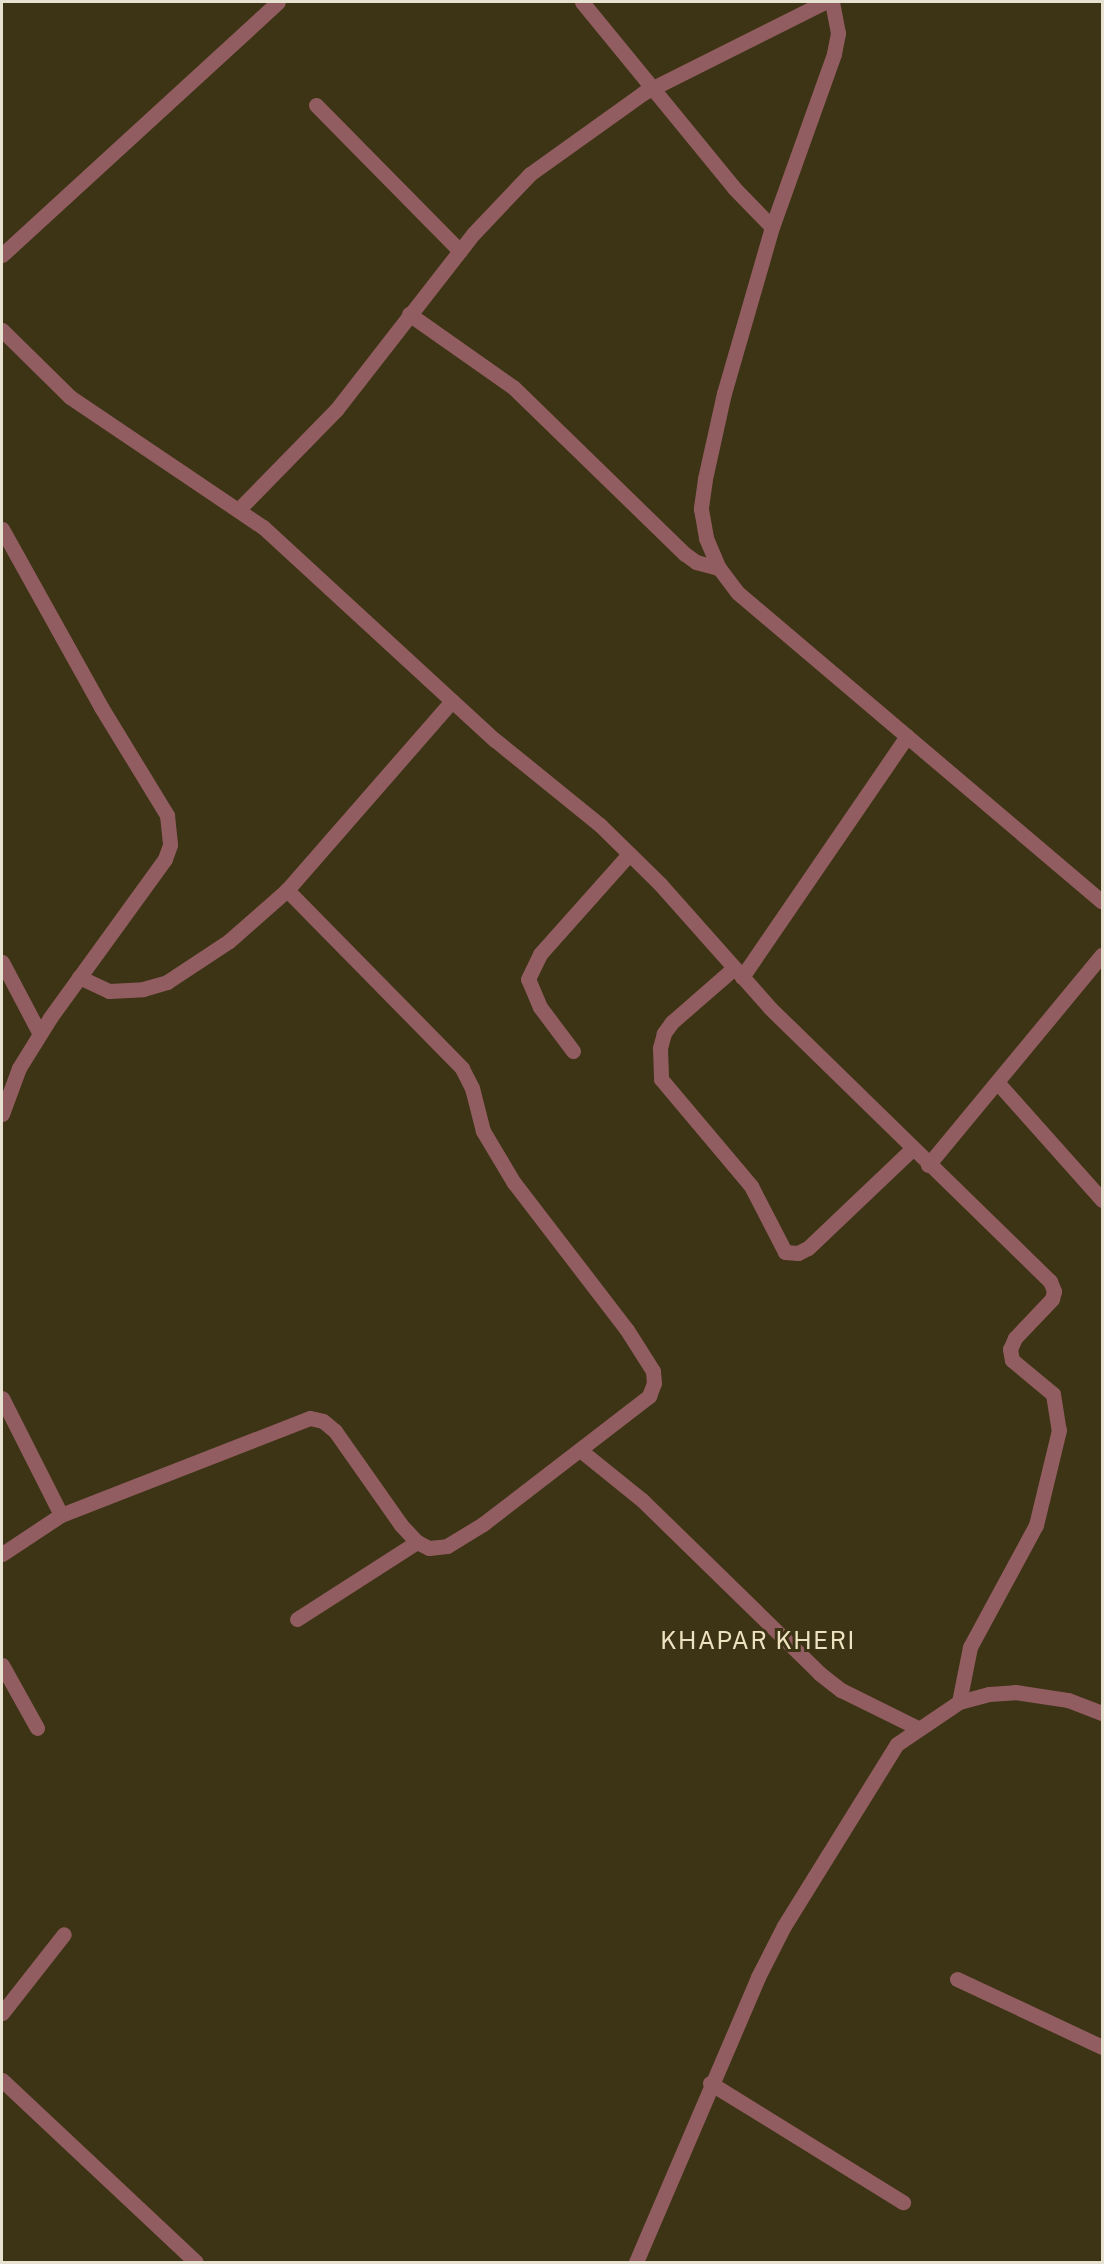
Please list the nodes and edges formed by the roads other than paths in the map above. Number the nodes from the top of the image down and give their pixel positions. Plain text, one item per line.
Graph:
1 (278, 2) edge
2 (582, 2) edge
3 (825, 2) edge
4 (832, 2) edge
5 (653, 87) junction
6 (316, 105) dead end
7 (772, 227) junction
8 (460, 251) junction
9 (2, 255) edge
10 (409, 314) junction
11 (2, 330) edge
12 (240, 508) junction
13 (2, 530) edge
14 (719, 568) junction
15 (453, 700) junction
16 (907, 736) junction
17 (629, 854) junction
18 (287, 891) junction
19 (1102, 902) edge
20 (1102, 955) edge
21 (2, 962) edge
22 (738, 972) junction
23 (79, 977) junction
24 (40, 1034) junction
25 (573, 1051) dead end
26 (997, 1082) junction
27 (2, 1114) edge
28 (912, 1149) junction
29 (928, 1165) junction
30 (1102, 1200) edge
31 (2, 1398) edge
32 (580, 1450) junction
33 (61, 1515) junction
34 (417, 1542) junction
35 (2, 1554) edge
36 (297, 1619) dead end
37 (2, 1665) edge
38 (959, 1702) junction
39 (1102, 1713) edge
40 (37, 1728) dead end
41 (918, 1728) junction
42 (63, 1934) dead end
43 (957, 1979) dead end
44 (2, 2013) edge
45 (1102, 2047) edge
46 (2, 2080) edge
47 (711, 2083) junction
48 (903, 2202) dead end
49 (196, 2262) edge
50 (636, 2262) edge

1 - 9 street
2 - 5 street
3 - 5 street
4 - 7 street
5 - 7 street
5 - 8 street
6 - 8 street
7 - 14 street
8 - 10 street
10 - 12 street
10 - 14 street
11 - 12 street
12 - 15 street
13 - 23 street
14 - 16 street
15 - 17 street
15 - 18 street
16 - 19 street
16 - 22 street
17 - 22 street
17 - 25 street
18 - 23 street
18 - 32 street
20 - 26 street
21 - 24 street
22 - 28 street
22 - 28 street
23 - 24 street
24 - 27 street
26 - 29 street
26 - 30 street
28 - 29 street
29 - 38 street
31 - 33 street
32 - 34 street
32 - 41 street
33 - 34 street
33 - 35 street
34 - 36 street
37 - 40 street
38 - 39 street
38 - 41 street
41 - 47 street
42 - 44 street
43 - 45 street
46 - 49 street
47 - 48 street
47 - 50 street

